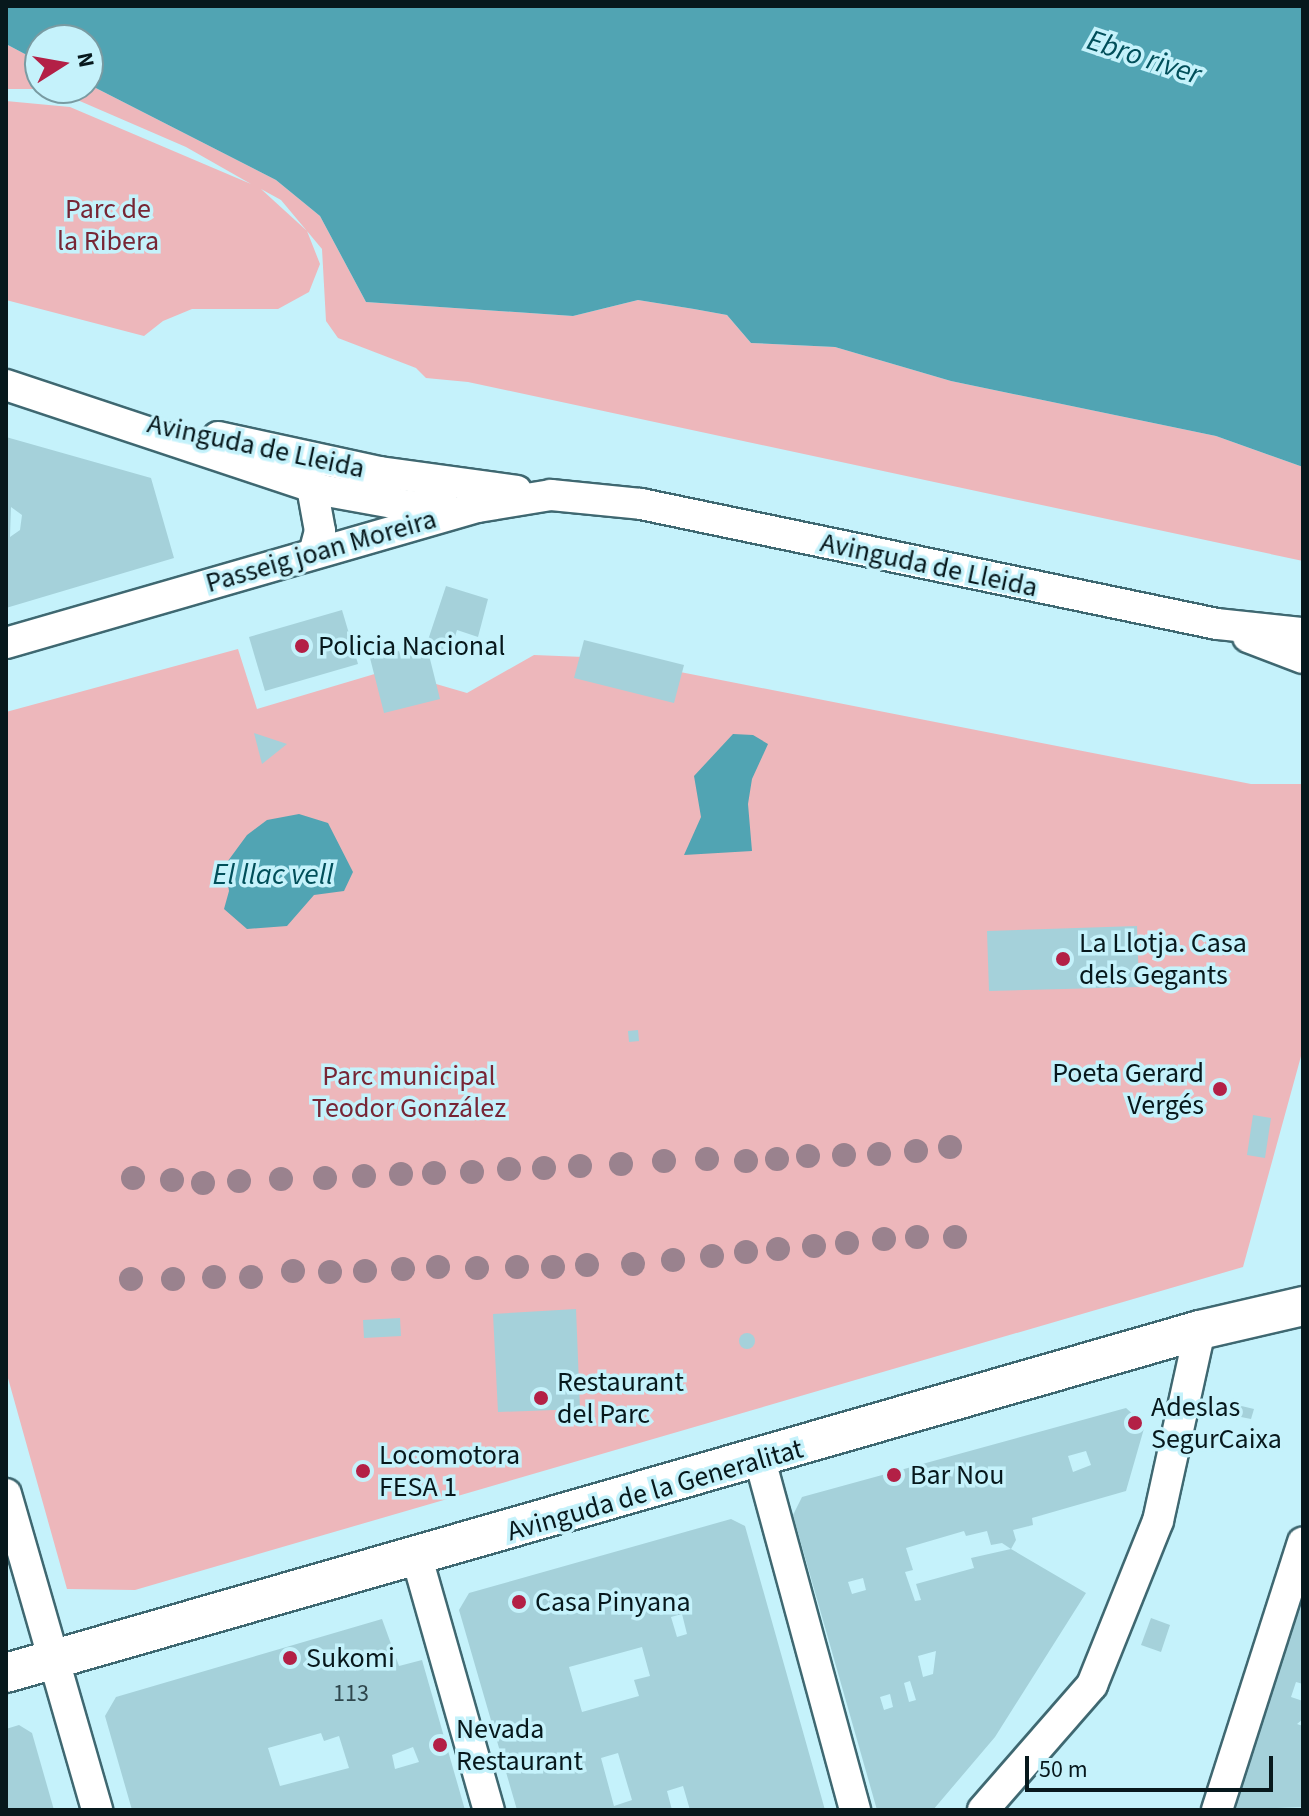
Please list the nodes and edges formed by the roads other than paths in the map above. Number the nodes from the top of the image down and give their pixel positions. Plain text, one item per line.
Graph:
1 (6, 385) edge
2 (118, 419) junction
3 (312, 487) junction
4 (551, 495) junction
5 (641, 504) joint
6 (478, 507) junction
7 (314, 553) junction
8 (6, 643) edge
9 (1302, 652) edge
10 (1303, 1306) edge
11 (1200, 1330) junction
12 (760, 1460) junction
13 (6, 1494) edge
14 (1303, 1542) edge
15 (417, 1558) junction
16 (54, 1658) junction
17 (6, 1673) edge
18 (989, 1805) edge
19 (97, 1810) edge
20 (489, 1810) edge
21 (855, 1810) edge
22 (1217, 1810) edge

1 - 2 street
2 - 3 street, Avinguda de Lleida
2 - 4 street, Avinguda de Lleida
3 - 6 street, Avinguda de Lleida
3 - 7 street, Avinguda de Lleida
4 - 5 street, Passeig joan Moreira
4 - 6 street, Passeig joan Moreira
5 - 9 street, Avinguda de Lleida
6 - 7 street, Passeig joan Moreira
7 - 8 street, Passeig joan Moreira
10 - 11 street, Avinguda de la Generalitat
11 - 12 street, Avinguda de la Generalitat
11 - 18 street
12 - 15 street, Avinguda de la Generalitat
12 - 21 street
13 - 16 street
14 - 22 street
15 - 16 street, Avinguda de la Generalitat
15 - 20 street
16 - 17 street, Avinguda de la Generalitat
16 - 19 street

